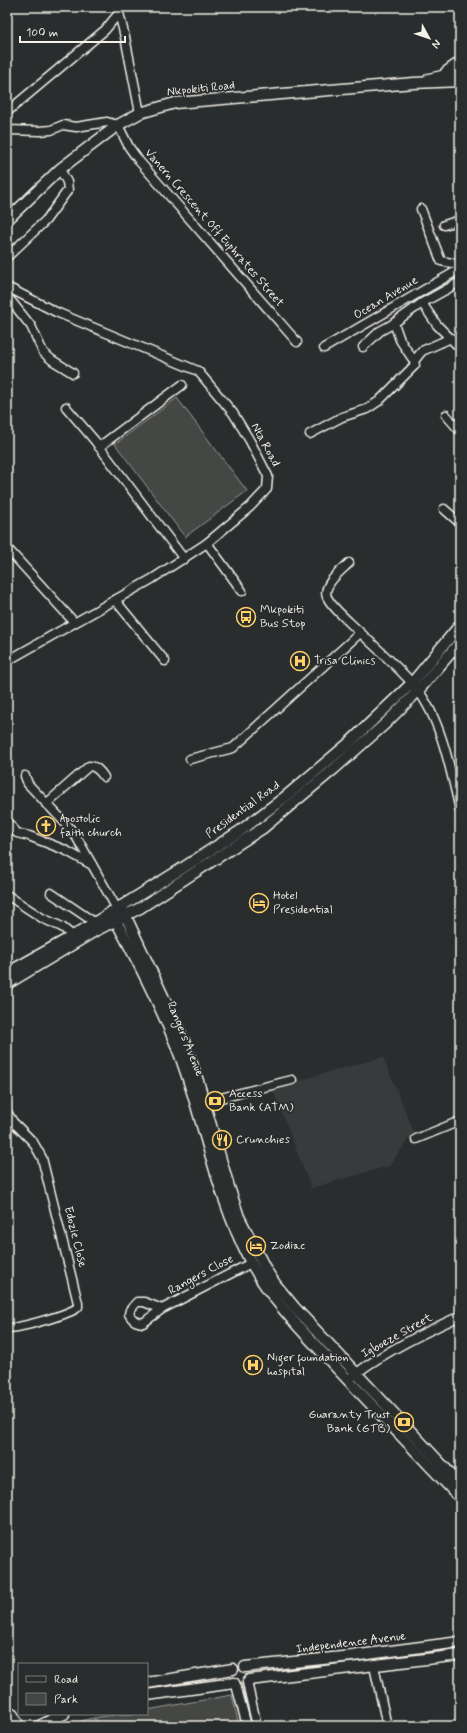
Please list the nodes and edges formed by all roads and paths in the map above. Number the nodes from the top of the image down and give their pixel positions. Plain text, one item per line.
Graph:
1 (119, 10) edge
2 (460, 62) edge
3 (460, 72) edge
4 (438, 76) junction
5 (460, 81) edge
6 (414, 84) junction
7 (7, 112) edge
8 (140, 113) junction
9 (118, 125) junction
10 (7, 130) edge
11 (60, 170) junction
12 (421, 209) dead end
13 (7, 220) edge
14 (460, 220) edge
15 (444, 225) dead end
16 (7, 258) edge
17 (460, 268) edge
18 (460, 282) edge
19 (7, 286) edge
20 (7, 296) edge
21 (422, 303) junction
22 (394, 323) junction
23 (451, 338) junction
24 (297, 342) dead end
25 (363, 347) dead end
26 (459, 347) dead end
27 (324, 348) dead end
28 (414, 361) junction
29 (73, 373) dead end
30 (182, 385) dead end
31 (66, 407) dead end
32 (446, 415) dead end
33 (460, 431) edge
34 (310, 434) dead end
35 (99, 447) junction
36 (444, 509) dead end
37 (460, 523) edge
38 (207, 543) junction
39 (7, 548) edge
40 (184, 559) junction
41 (349, 563) dead end
42 (242, 591) dead end
43 (115, 600) junction
44 (74, 622) junction
45 (460, 625) edge
46 (360, 633) junction
47 (460, 642) edge
48 (7, 661) edge
49 (165, 661) dead end
50 (415, 687) junction
51 (190, 759) dead end
52 (104, 776) dead end
53 (27, 780) dead end
54 (46, 804) junction
55 (460, 810) edge
56 (7, 822) edge
57 (93, 865) junction
58 (50, 892) dead end
59 (7, 895) edge
60 (140, 908) junction
61 (118, 913) junction
62 (94, 927) junction
63 (130, 935) junction
64 (73, 936) junction
65 (10, 977) edge
66 (292, 1080) dead end
67 (205, 1102) junction
68 (7, 1112) edge
69 (460, 1121) edge
70 (416, 1139) dead end
71 (251, 1263) junction
72 (162, 1309) dead end
73 (460, 1316) edge
74 (7, 1328) edge
75 (352, 1377) junction
76 (460, 1484) edge
77 (460, 1498) edge
78 (460, 1642) edge
79 (460, 1655) edge
80 (374, 1666) junction
81 (245, 1667) junction
82 (233, 1669) junction
83 (248, 1681) junction
84 (148, 1682) edge
85 (235, 1684) junction
86 (148, 1695) edge
87 (12, 1711) edge
88 (62, 1715) edge
89 (19, 1726) edge
90 (38, 1726) edge
91 (247, 1726) edge
92 (257, 1726) edge
93 (387, 1726) edge

1 - 7 street
1 - 8 street
2 - 4 main road
3 - 4 main road
4 - 6 main road
5 - 6 main road
6 - 8 main road, Nkpokiti Road
8 - 9 main road, Nkpokiti Road
9 - 10 street
9 - 11 main road, Nkpokiti Road
9 - 24 street, Vanern Crescent Off Euphrates Street
11 - 13 main road, Nkpokiti Road
11 - 16 street
12 - 17 street
14 - 15 street
17 - 27 street, Ocean Avenue
18 - 21 street
19 - 38 street, Nta Road
20 - 29 street
21 - 22 street
21 - 23 street
22 - 25 street
22 - 28 street
23 - 26 street
23 - 28 street
28 - 34 street
30 - 35 street
31 - 35 street
32 - 33 street
35 - 40 street
36 - 37 street
38 - 40 street, Nta Road
38 - 42 street
39 - 44 street
40 - 43 street, Nta Road
41 - 46 street
43 - 44 street, Nta Road
43 - 49 street
44 - 48 street, Nta Road
45 - 50 main road, Presidential Road
46 - 50 street
46 - 51 street
47 - 50 main road, Presidential Road
50 - 55 street
50 - 60 main road, Presidential Road
50 - 61 main road, Presidential Road
52 - 54 street
53 - 54 street
54 - 57 street
56 - 57 street
57 - 61 street
58 - 62 street
59 - 64 street
60 - 61 main road, Presidential Road
60 - 63 main road
61 - 62 main road, Presidential Road
61 - 63 main road
62 - 63 main road
62 - 64 main road, Presidential Road
62 - 65 main road, Presidential Road
63 - 67 main road, Rangers Avenue
63 - 71 main road, Rangers Avenue
64 - 65 main road, Presidential Road
66 - 67 street
67 - 75 main road, Rangers Avenue
68 - 74 street, Edozie Close
69 - 70 street
71 - 72 street, Rangers Close
71 - 75 main road, Rangers Avenue
73 - 75 street, Igboeze Street
75 - 76 main road, Rangers Avenue
75 - 77 main road, Rangers Avenue
78 - 81 main road, Independence Avenue
79 - 80 main road, Independence Avenue
80 - 83 main road, Independence Avenue
80 - 93 street
81 - 82 main road
81 - 83 main road
82 - 84 main road
82 - 85 main road
83 - 85 main road
83 - 92 street
85 - 86 main road
85 - 91 street
87 - 89 main road
88 - 90 main road

